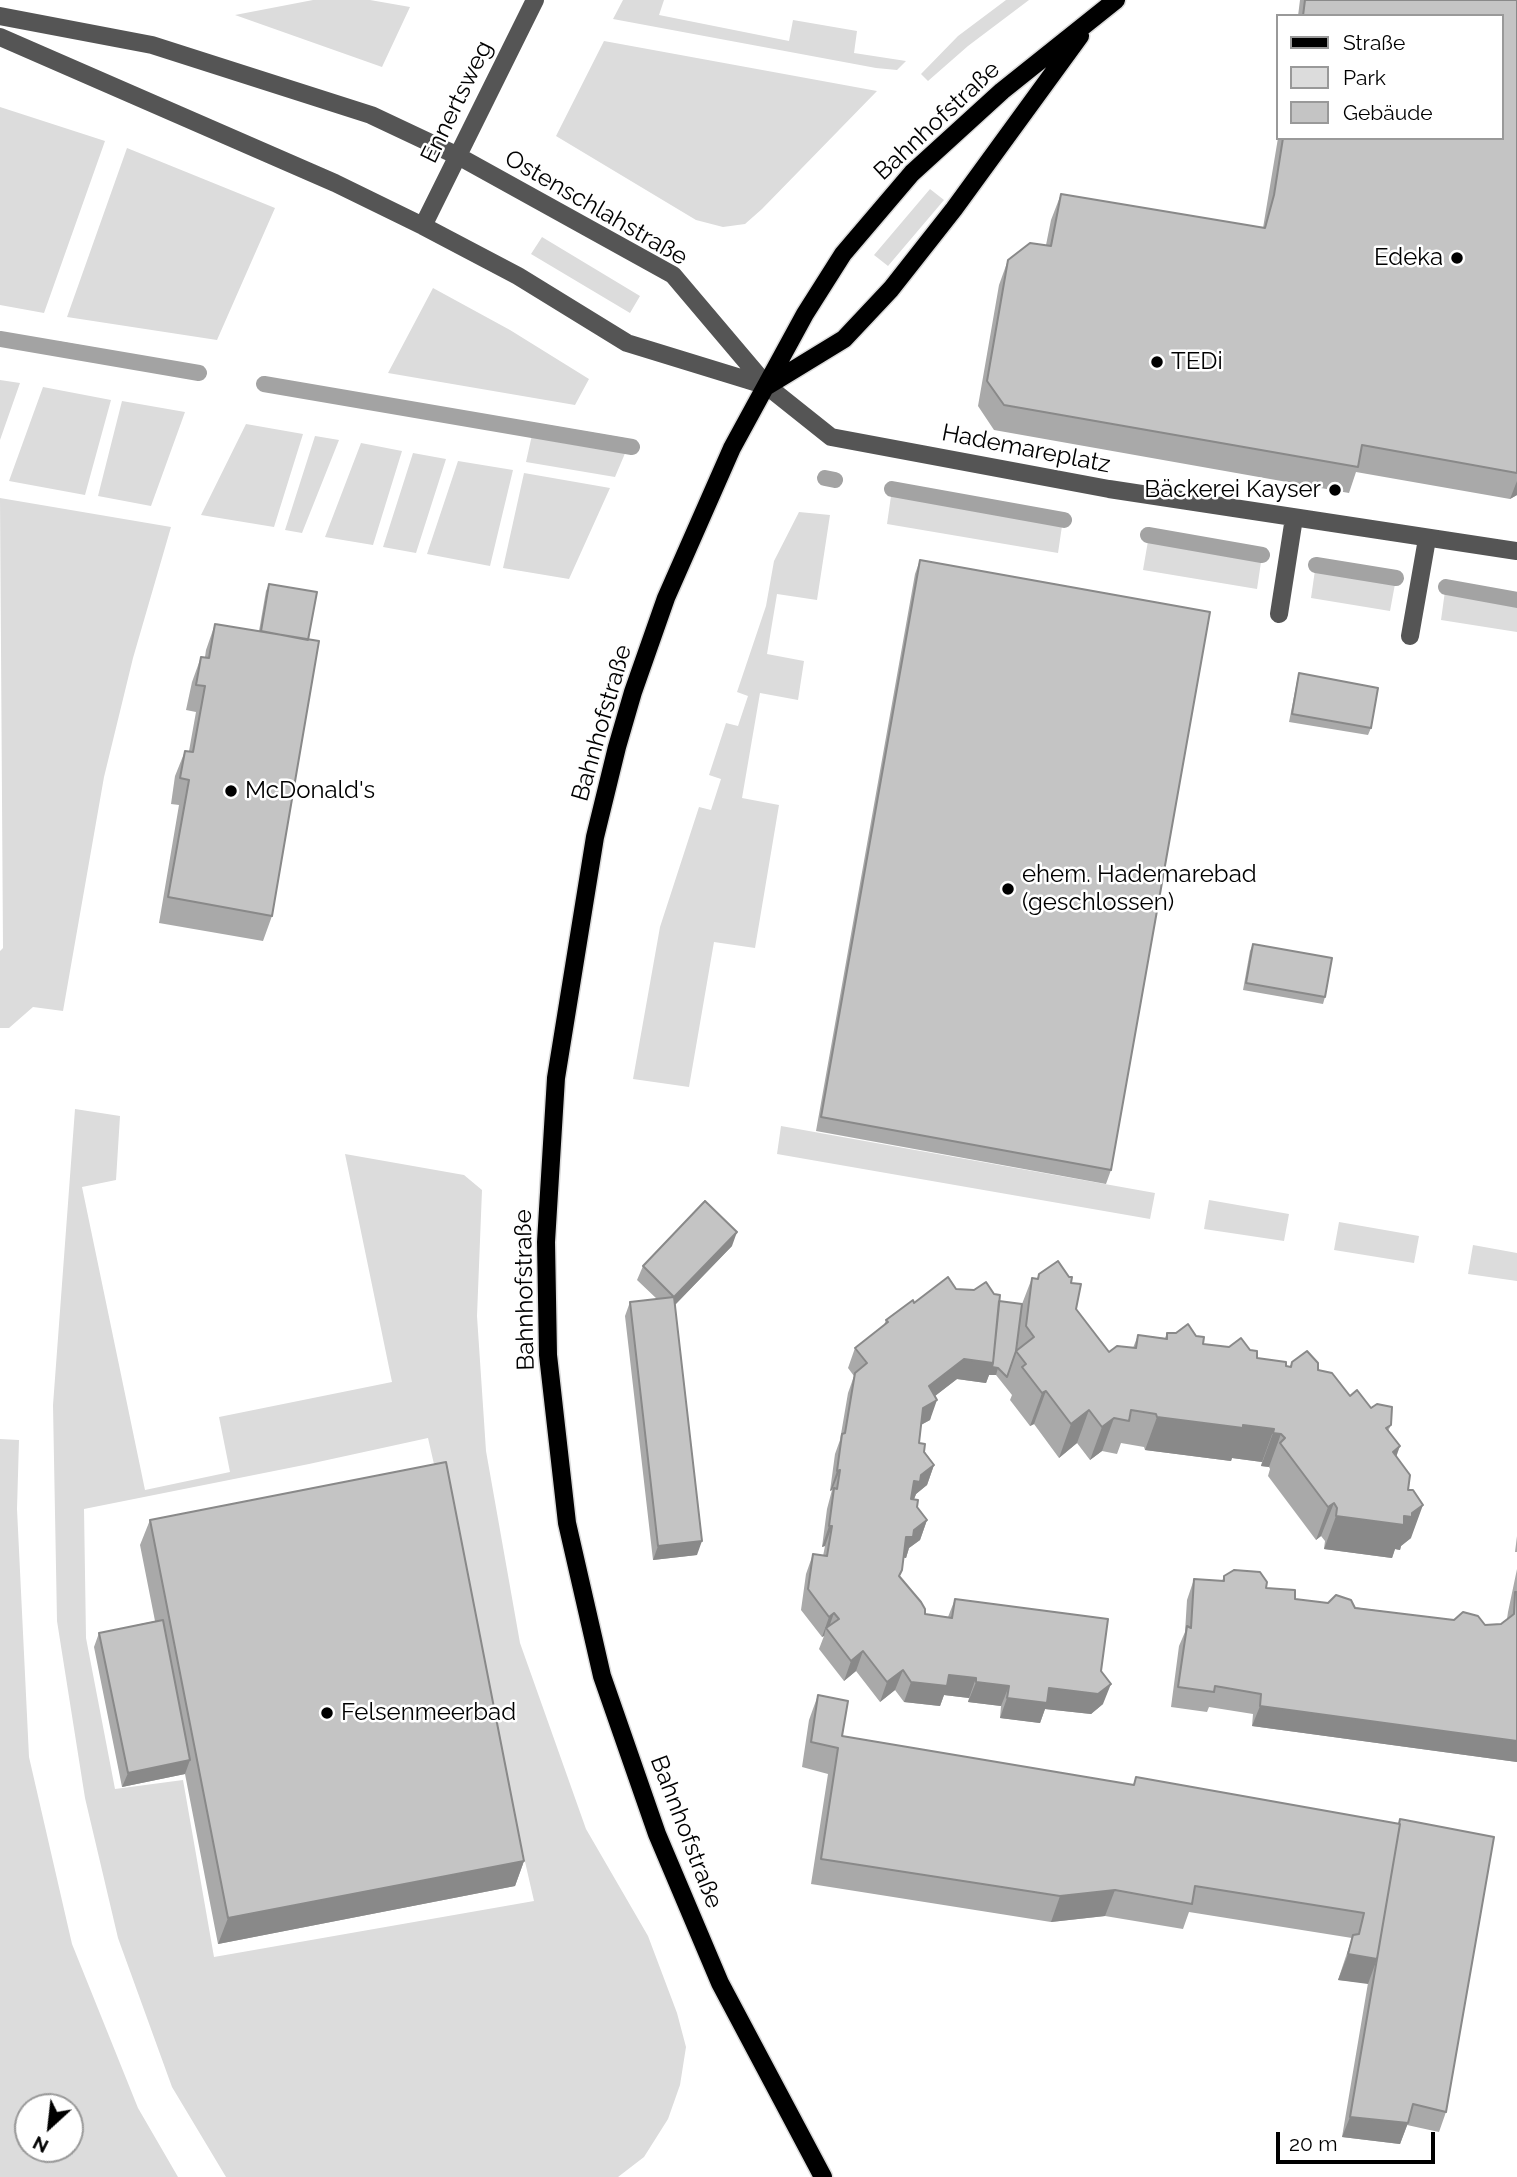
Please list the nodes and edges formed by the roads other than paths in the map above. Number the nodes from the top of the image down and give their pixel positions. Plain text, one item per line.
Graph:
1 (535, 0) edge
2 (1116, 0) edge
3 (0, 16) edge
4 (1095, 16) junction
5 (0, 37) edge
6 (458, 156) junction
7 (423, 226) junction
8 (766, 386) junction
9 (1294, 518) junction
10 (1427, 538) junction
11 (1517, 551) edge
12 (1279, 614) dead end
13 (1410, 636) dead end
14 (823, 2177) edge

1 - 6 street, Ennertsweg
2 - 4 main road, Bahnhofstraße
3 - 6 street, Ostenschlahstraße
4 - 8 main road, Bahnhofstraße
4 - 8 main road, Bahnhofstraße
5 - 7 street
6 - 7 street, Ennertsweg
6 - 8 street, Ostenschlahstraße
7 - 8 street
8 - 9 street, Hademareplatz
8 - 14 main road, Bahnhofstraße
9 - 10 street, Hademareplatz
9 - 12 street
10 - 11 street, Hademareplatz
10 - 13 street

